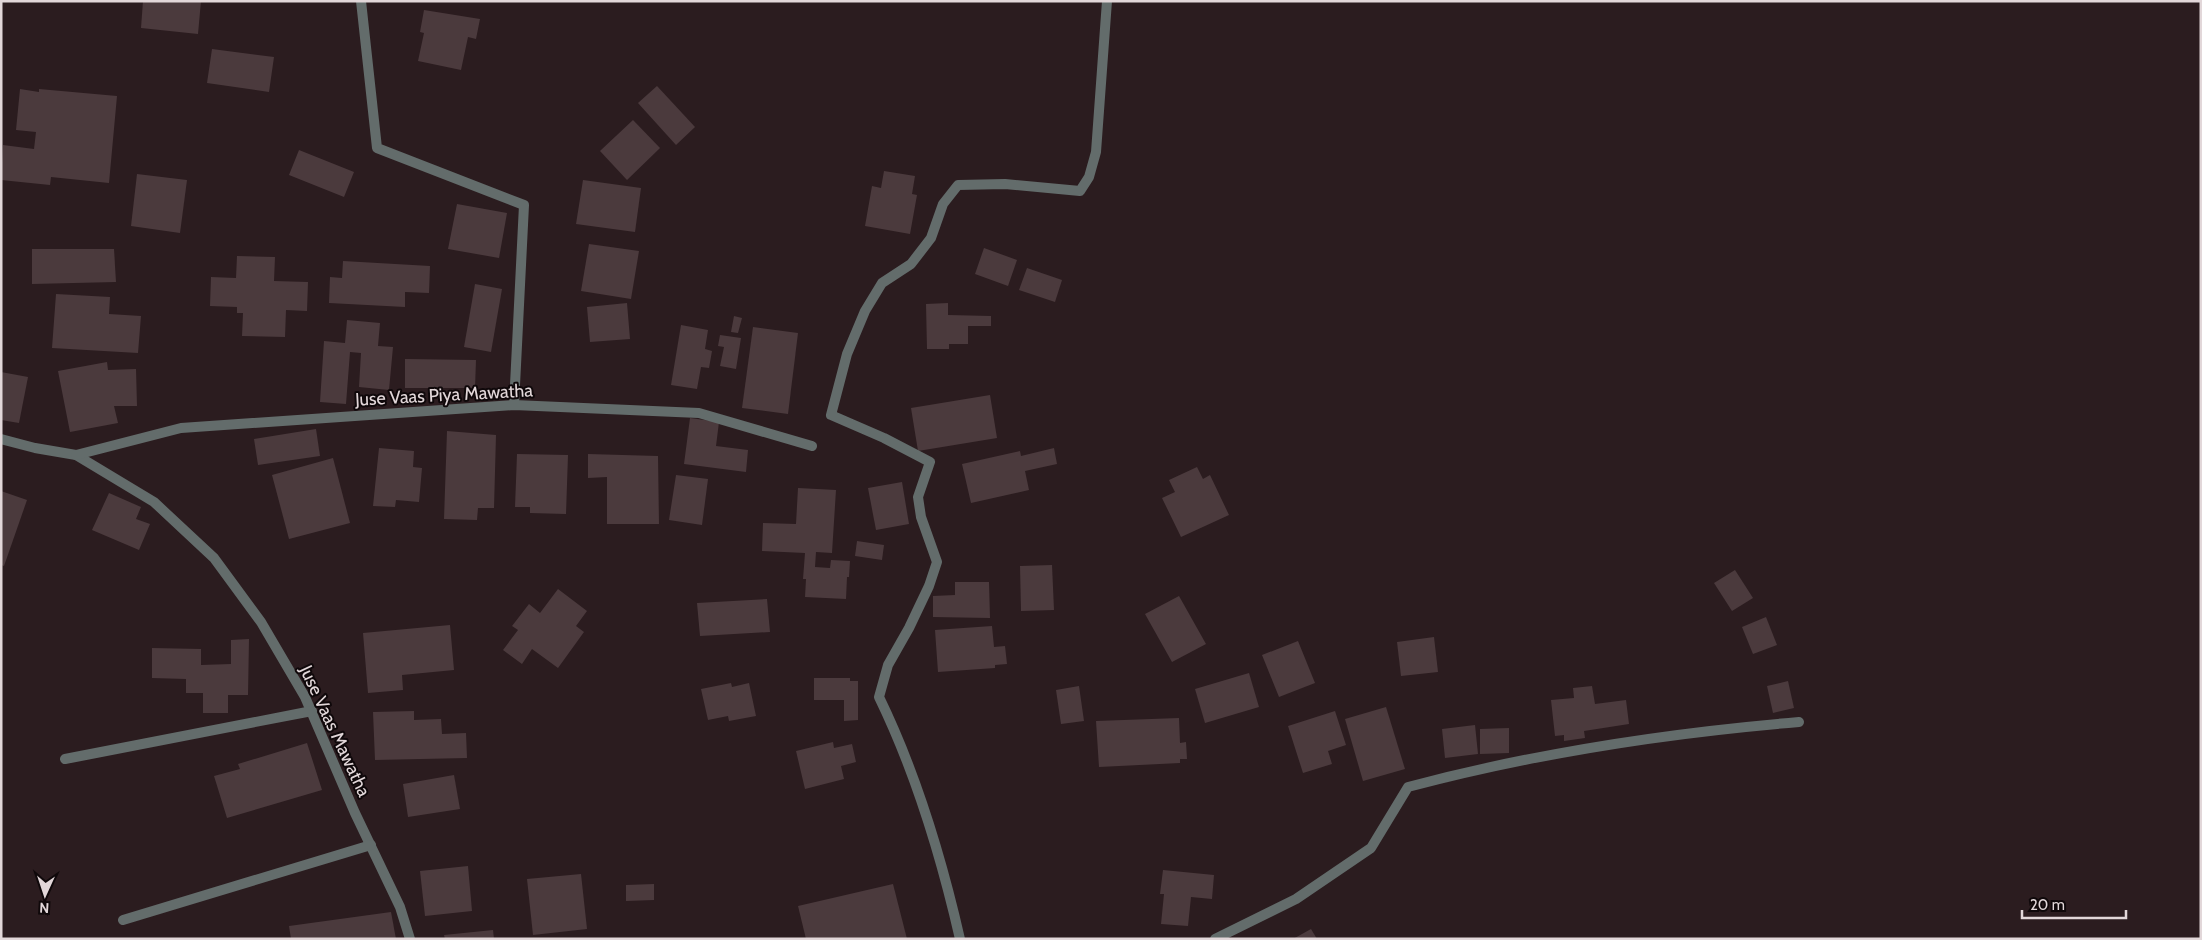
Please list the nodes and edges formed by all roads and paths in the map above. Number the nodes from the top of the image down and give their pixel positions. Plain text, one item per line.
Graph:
1 (361, 1) edge
2 (1107, 1) edge
3 (514, 406) junction
4 (1, 439) edge
5 (812, 446) dead end
6 (76, 455) junction
7 (312, 711) junction
8 (1799, 722) dead end
9 (65, 759) dead end
10 (371, 845) junction
11 (123, 920) dead end
12 (410, 939) edge
13 (960, 939) edge
14 (1215, 939) edge

1 - 3 street
2 - 13 street
3 - 5 street, Juse Vaas Piya Mawatha
3 - 6 street, Juse Vaas Piya Mawatha
4 - 6 street, Juse Vaas Mawatha
6 - 7 street, Juse Vaas Mawatha
7 - 9 street
7 - 10 street, Juse Vaas Mawatha
8 - 14 street
10 - 11 street
10 - 12 street, Juse Vaas Mawatha

